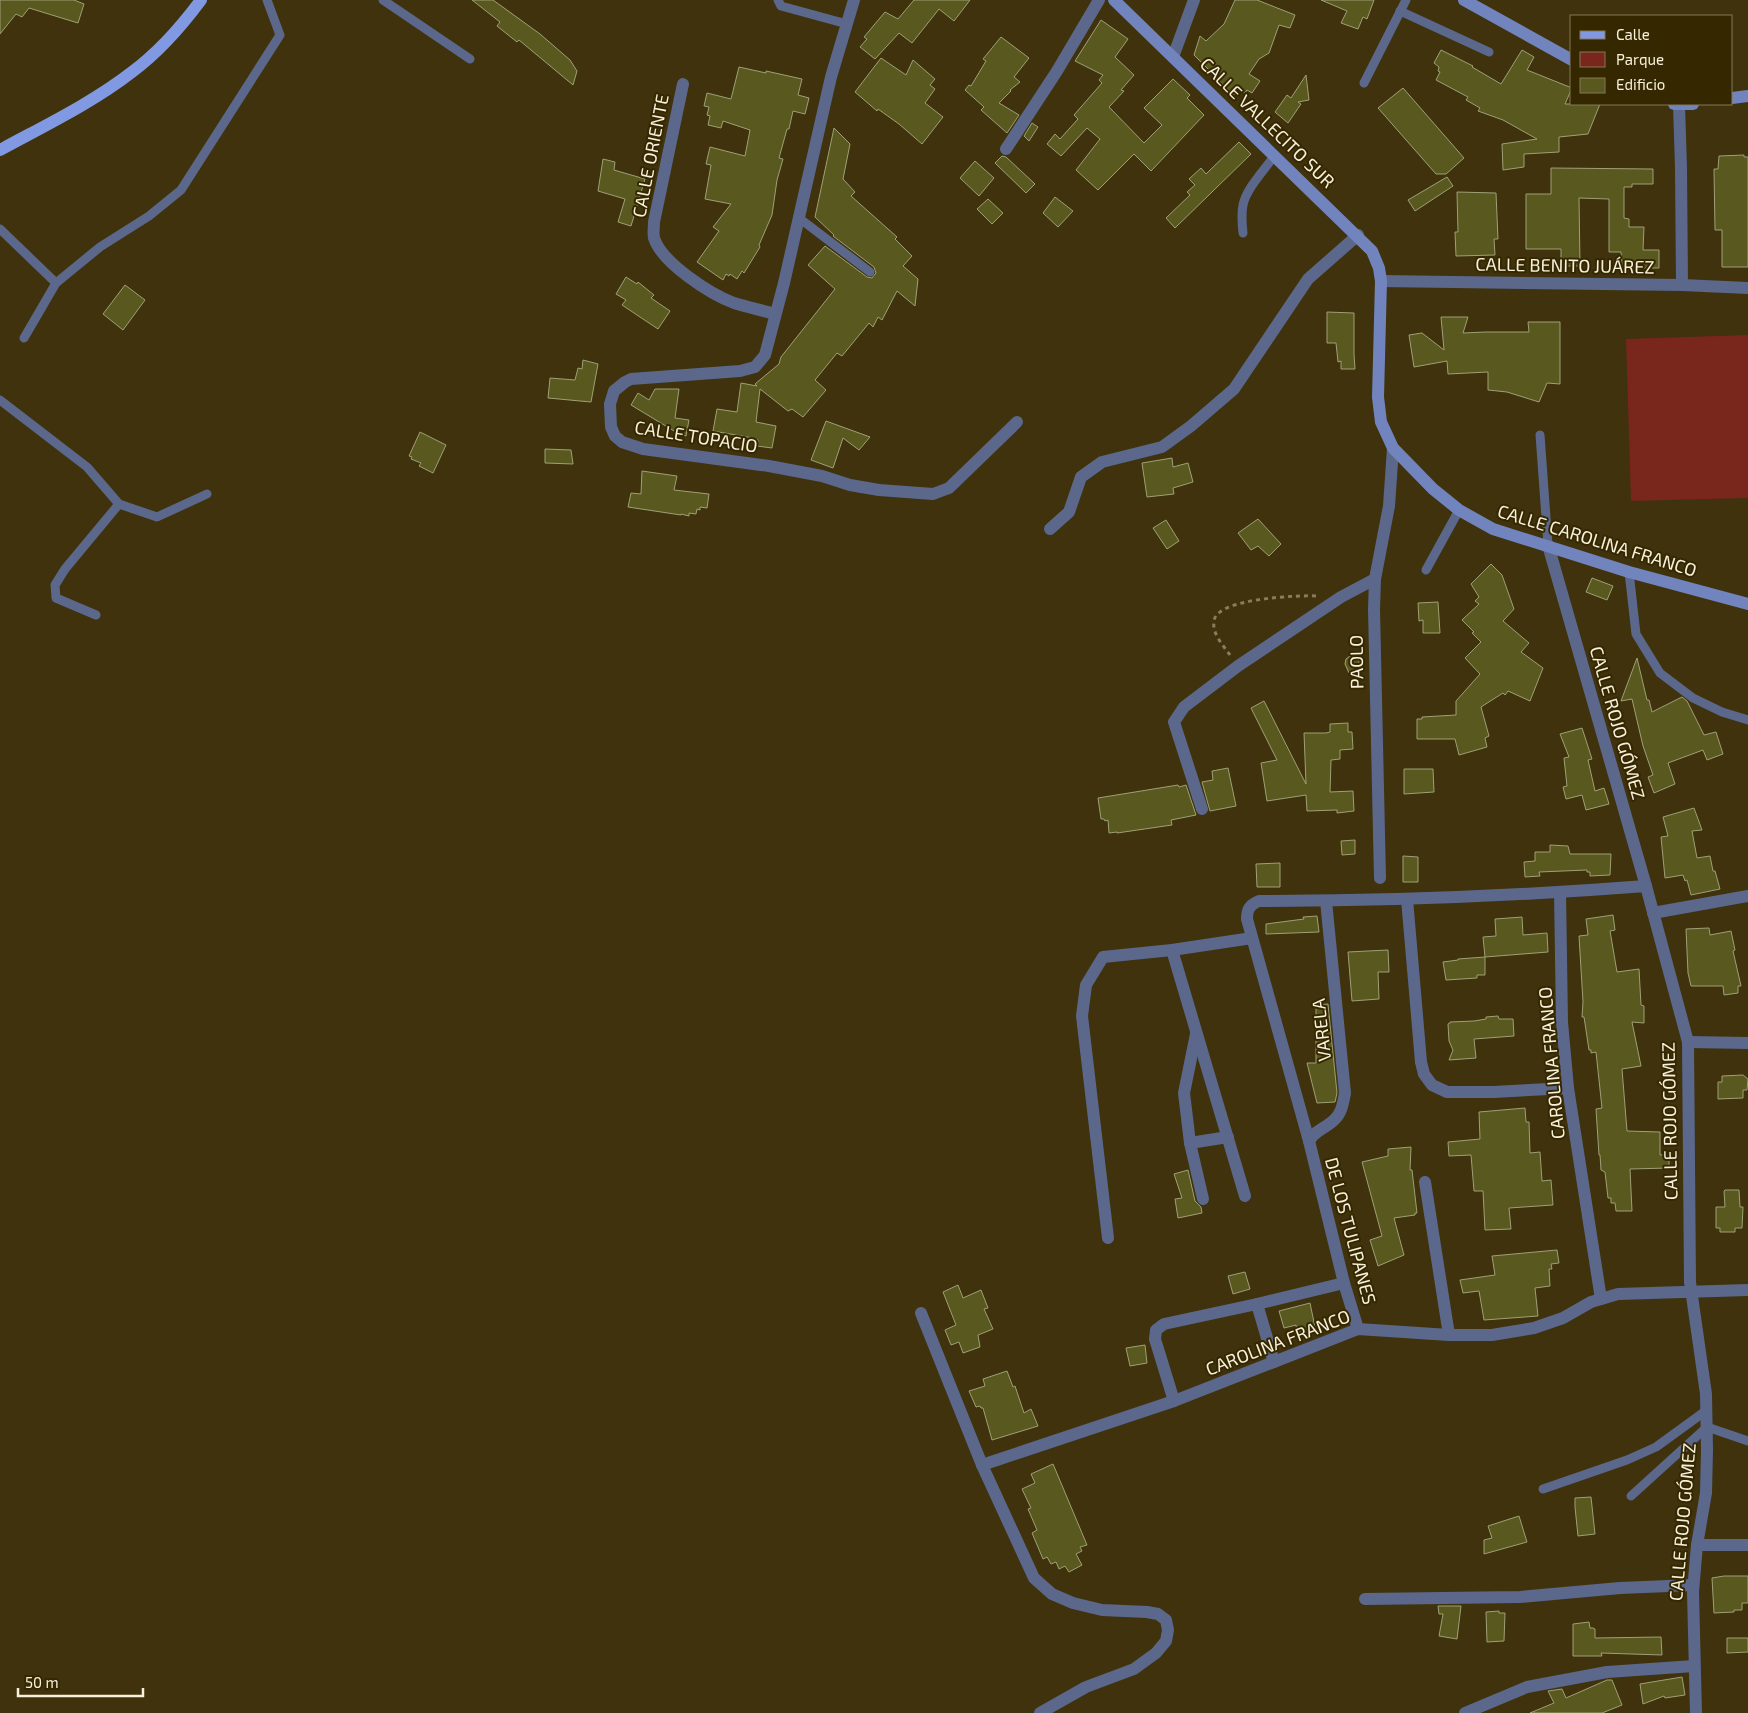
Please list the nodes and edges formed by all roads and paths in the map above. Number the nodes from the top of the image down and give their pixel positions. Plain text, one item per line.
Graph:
1 (201, 0) edge
2 (267, 0) edge
3 (383, 0) edge
4 (778, 0) edge
5 (854, 0) edge
6 (1099, 0) edge
7 (1114, 0) edge
8 (1194, 0) edge
9 (1406, 0) edge
10 (1464, 0) edge
11 (1400, 11) junction
12 (847, 24) junction
13 (1489, 52) dead end
14 (1173, 58) junction
15 (470, 59) dead end
16 (1570, 59) edge
17 (1364, 83) dead end
18 (683, 84) dead end
19 (1748, 96) edge
20 (1733, 98) edge
21 (1676, 105) edge
22 (1006, 149) dead end
23 (0, 150) edge
24 (1275, 155) junction
25 (799, 218) junction
26 (0, 229) edge
27 (1243, 233) dead end
28 (1358, 235) junction
29 (870, 272) dead end
30 (1381, 281) junction
31 (56, 283) junction
32 (1682, 285) junction
33 (1748, 288) edge
34 (775, 314) junction
35 (24, 338) dead end
36 (0, 400) edge
37 (1017, 422) dead end
38 (1540, 435) dead end
39 (1393, 448) junction
40 (207, 494) dead end
41 (119, 504) junction
42 (1459, 510) junction
43 (1050, 529) dead end
44 (1548, 545) junction
45 (1426, 570) dead end
46 (1629, 572) junction
47 (1375, 579) junction
48 (1341, 596) junction
49 (1748, 604) edge
50 (96, 615) dead end
51 (1238, 666) junction
52 (1748, 720) edge
53 (1202, 808) dead end
54 (1380, 878) dead end
55 (1646, 886) junction
56 (1560, 892) junction
57 (1748, 896) edge
58 (1407, 899) junction
59 (1326, 901) junction
60 (1654, 913) junction
61 (1252, 938) junction
62 (1172, 950) junction
63 (1197, 1031) junction
64 (1688, 1042) junction
65 (1748, 1043) edge
66 (1568, 1088) junction
67 (1228, 1137) junction
68 (1309, 1142) junction
69 (1190, 1143) junction
70 (1425, 1182) dead end
71 (1245, 1196) dead end
72 (1203, 1199) dead end
73 (1108, 1238) dead end
74 (1344, 1283) junction
75 (1748, 1290) edge
76 (1691, 1292) junction
77 (1602, 1299) junction
78 (1257, 1304) junction
79 (921, 1312) dead end
80 (1358, 1329) junction
81 (1448, 1335) junction
82 (1274, 1362) junction
83 (1174, 1401) junction
84 (1707, 1410) junction
85 (1707, 1427) junction
86 (1748, 1441) edge
87 (982, 1465) junction
88 (1544, 1489) dead end
89 (1631, 1496) dead end
90 (1748, 1545) edge
91 (1697, 1546) junction
92 (1693, 1585) junction
93 (1365, 1599) dead end
94 (1694, 1666) junction
95 (1040, 1713) edge
96 (1465, 1713) edge
97 (1696, 1713) edge

1 - 23 main road
2 - 31 lane
3 - 15 lane
4 - 12 lane
5 - 12 street, CALLE TOPACIO
6 - 22 street
7 - 14 street, CALLE VALLECITO SUR
8 - 14 street
9 - 11 lane
10 - 16 street
11 - 13 lane
11 - 17 lane
12 - 25 street, CALLE TOPACIO
14 - 24 street, CALLE VALLECITO SUR
18 - 34 street, CALLE ORIENTE
19 - 20 street
21 - 32 street
24 - 27 lane
24 - 28 street, CALLE VALLECITO SUR
25 - 29 lane
25 - 34 street, CALLE TOPACIO
26 - 31 lane
28 - 30 street, CALLE VALLECITO SUR
28 - 43 street
30 - 32 street, CALLE BENITO JUÁREZ
30 - 39 street, CALLE CAROLINA FRANCO
31 - 35 lane
32 - 33 street, CALLE BENITO JUÁREZ
34 - 37 street, CALLE TOPACIO
36 - 41 lane
38 - 44 lane
39 - 42 street, CALLE CAROLINA FRANCO
39 - 47 street, PAOLO
40 - 41 lane
41 - 50 lane
42 - 44 street, CALLE CAROLINA FRANCO
42 - 45 lane
44 - 46 street, CALLE CAROLINA FRANCO
44 - 55 street, CALLE ROJO GÓMEZ
46 - 49 street, CALLE CAROLINA FRANCO
46 - 52 lane
47 - 48 street
47 - 54 street, PAOLO
48 - 51 street
48 - 51 path
51 - 53 street
55 - 56 street
55 - 60 street, CALLE ROJO GÓMEZ
56 - 58 street
56 - 66 street, CAROLINA FRANCO
57 - 60 street
58 - 59 street
58 - 66 street
59 - 61 street
59 - 68 street, VARELA
60 - 64 street, CALLE ROJO GÓMEZ
61 - 62 street
61 - 68 street
62 - 63 street
62 - 73 street
63 - 67 street
63 - 69 street
64 - 65 street
64 - 76 street, CALLE ROJO GÓMEZ
66 - 77 street, CAROLINA FRANCO
67 - 69 street
67 - 71 street
68 - 74 street, DE LOS TULIPANES
69 - 72 street
70 - 81 street
74 - 78 street
74 - 80 street, DE LOS TULIPANES
75 - 76 street
76 - 77 street
76 - 84 street, CALLE ROJO GÓMEZ
77 - 81 street, CAROLINA FRANCO
78 - 82 street
78 - 83 street
79 - 87 street
80 - 81 street, CAROLINA FRANCO
80 - 82 street, CAROLINA FRANCO
82 - 83 street, CAROLINA FRANCO
83 - 87 street, CAROLINA FRANCO
84 - 85 street, CALLE ROJO GÓMEZ
84 - 88 lane
85 - 86 lane
85 - 89 lane
85 - 91 street, CALLE ROJO GÓMEZ
87 - 95 street
90 - 91 street
91 - 92 street, CALLE ROJO GÓMEZ
92 - 93 street
92 - 94 street, CALLE ROJO GÓMEZ
94 - 96 street
94 - 97 street, CALLE ROJO GÓMEZ

